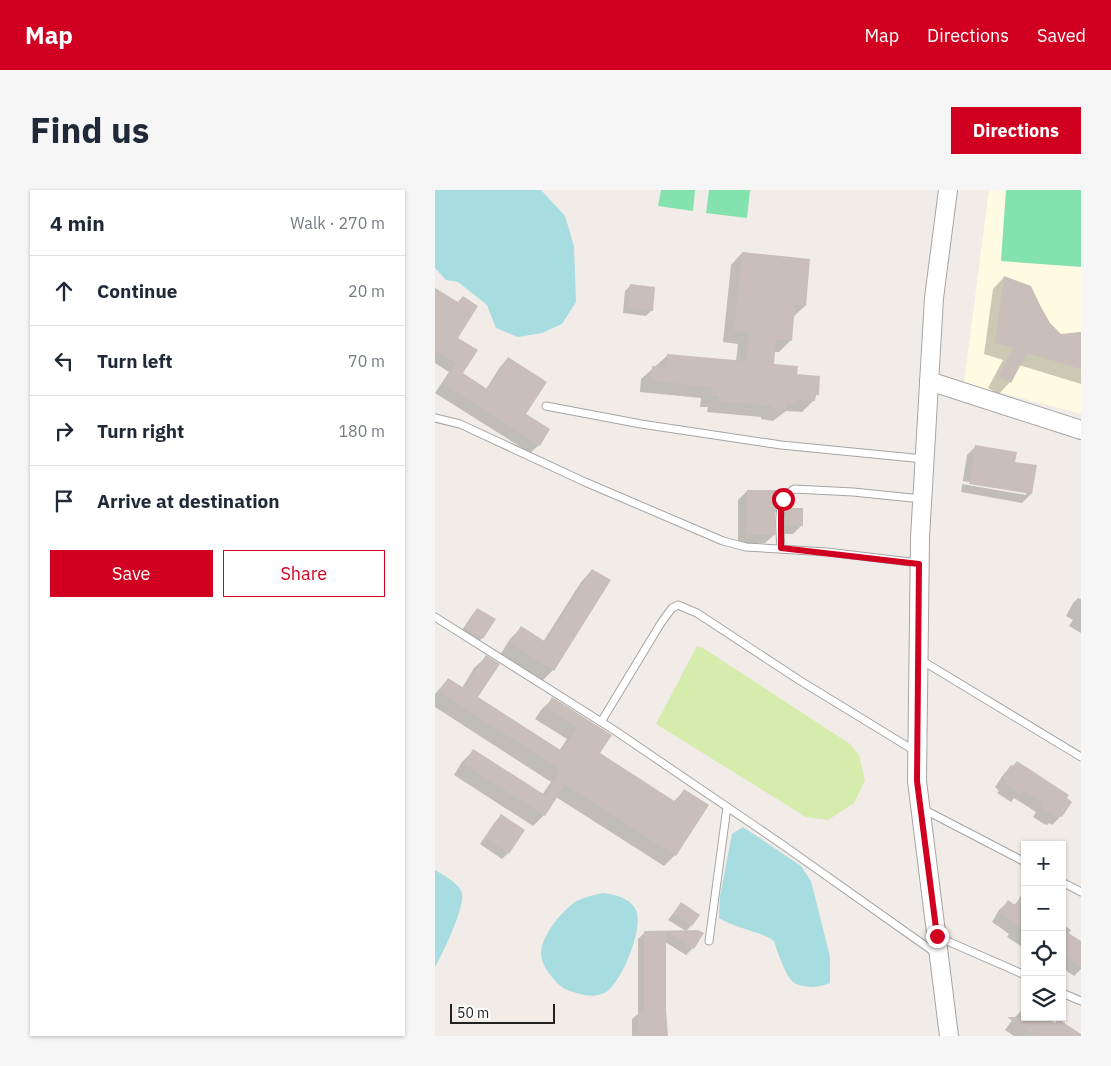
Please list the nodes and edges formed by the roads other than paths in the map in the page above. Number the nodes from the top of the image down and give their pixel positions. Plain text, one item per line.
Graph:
1 (948, 190) edge
2 (929, 381) junction
3 (546, 406) dead end
4 (435, 418) edge
5 (1081, 430) edge
6 (924, 459) junction
7 (922, 498) junction
8 (781, 548) junction
9 (919, 564) junction
10 (435, 617) edge
11 (919, 659) junction
12 (601, 722) junction
13 (918, 752) junction
14 (1081, 756) edge
15 (727, 807) junction
16 (921, 808) junction
17 (1021, 860) edge
18 (1066, 884) edge
19 (1081, 892) edge
20 (937, 936) junction
21 (709, 940) dead end
22 (939, 956) junction
23 (1021, 973) edge
24 (1066, 995) edge
25 (1081, 1002) edge
26 (949, 1036) edge

1 - 2 street
2 - 5 street
2 - 6 street
3 - 6 lane
4 - 8 lane
6 - 7 street
7 - 8 lane
7 - 9 street
8 - 9 lane
9 - 11 street
10 - 12 lane
11 - 13 street
11 - 14 lane
12 - 13 lane
12 - 15 lane
13 - 16 street
15 - 21 lane
15 - 22 lane
16 - 17 lane
16 - 20 street
18 - 19 lane
20 - 22 street
20 - 23 lane
22 - 26 street
24 - 25 lane

